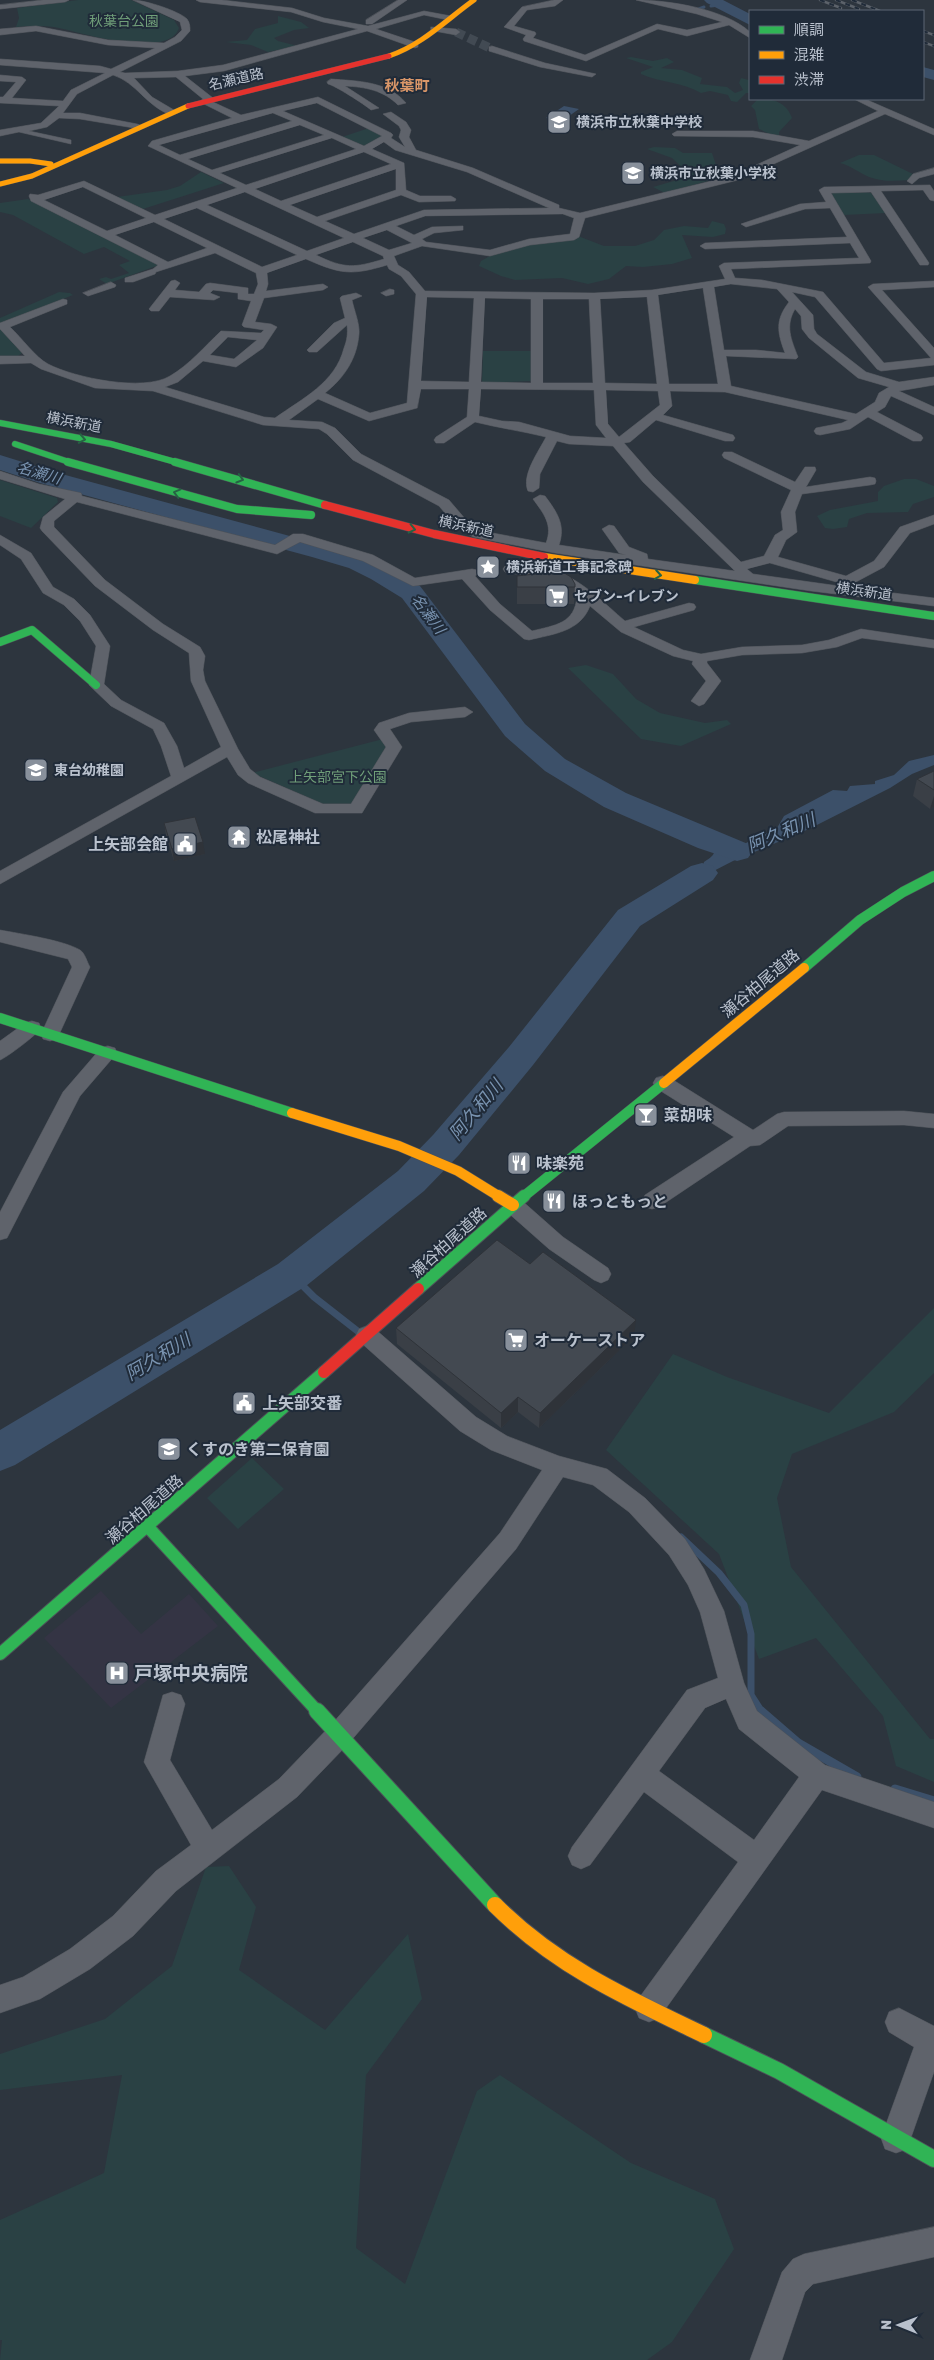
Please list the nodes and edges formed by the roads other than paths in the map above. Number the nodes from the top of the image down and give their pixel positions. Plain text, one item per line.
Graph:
1 (65, 0) edge
2 (137, 0) edge
3 (162, 0) edge
4 (200, 0) edge
5 (204, 0) edge
6 (474, 0) edge
7 (559, 0) edge
8 (640, 0) edge
9 (400, 2) edge
10 (150, 6) junction
11 (0, 7) edge
12 (424, 14) junction
13 (448, 18) junction
14 (730, 22) junction
15 (365, 27) junction
16 (434, 30) junction
17 (0, 32) edge
18 (456, 32) tunnel mouth
19 (749, 35) edge
20 (165, 45) junction
21 (415, 45) junction
22 (492, 49) tunnel mouth
23 (0, 62) edge
24 (113, 72) junction
25 (178, 74) junction
26 (592, 74) dead end
27 (125, 76) junction
28 (315, 76) junction
29 (0, 78) edge
30 (331, 82) junction
31 (2, 100) edge
32 (860, 100) edge
33 (208, 101) junction
34 (401, 103) dead end
35 (64, 104) junction
36 (374, 108) dead end
37 (102, 109) dead end
38 (274, 110) junction
39 (886, 111) junction
40 (170, 112) junction
41 (388, 114) dead end
42 (57, 115) junction
43 (240, 118) junction
44 (98, 120) junction
45 (300, 122) junction
46 (83, 127) dead end
47 (137, 128) junction
48 (19, 131) junction
49 (934, 132) edge
50 (0, 133) edge
51 (332, 135) junction
52 (385, 138) junction
53 (68, 142) dead end
54 (809, 144) junction
55 (676, 146) dead end
56 (365, 149) junction
57 (411, 153) junction
58 (180, 158) junction
59 (0, 161) edge
60 (400, 164) junction
61 (56, 165) junction
62 (934, 171) edge
63 (211, 173) junction
64 (912, 181) dead end
65 (0, 184) edge
66 (874, 188) junction
67 (246, 189) junction
68 (401, 192) junction
69 (934, 198) edge
70 (466, 200) dead end
71 (510, 200) dead end
72 (538, 201) junction
73 (199, 205) junction
74 (280, 205) junction
75 (833, 205) junction
76 (564, 211) junction
77 (580, 216) junction
78 (156, 219) junction
79 (316, 222) junction
80 (746, 224) dead end
81 (387, 226) junction
82 (459, 228) dead end
83 (106, 235) junction
84 (354, 239) junction
85 (853, 240) junction
86 (421, 242) junction
87 (704, 246) dead end
88 (215, 249) junction
89 (307, 255) junction
90 (390, 257) junction
91 (924, 263) dead end
92 (158, 269) junction
93 (261, 271) junction
94 (731, 281) junction
95 (708, 284) junction
96 (933, 286) edge
97 (323, 287) dead end
98 (781, 287) junction
99 (406, 292) dead end
100 (421, 293) junction
101 (652, 294) junction
102 (202, 296) junction
103 (480, 296) junction
104 (537, 296) junction
105 (594, 296) junction
106 (214, 297) dead end
107 (258, 297) junction
108 (351, 297) dead end
109 (794, 302) junction
110 (154, 305) dead end
111 (351, 319) junction
112 (264, 337) junction
113 (313, 350) dead end
114 (721, 353) junction
115 (934, 354) edge
116 (201, 357) junction
117 (33, 359) junction
118 (0, 360) edge
119 (934, 361) edge
120 (934, 381) edge
121 (415, 386) junction
122 (475, 386) junction
123 (537, 386) junction
124 (600, 386) junction
125 (154, 387) junction
126 (663, 388) junction
127 (725, 388) junction
128 (895, 389) junction
129 (317, 394) junction
130 (932, 409) edge
131 (862, 415) junction
132 (654, 416) junction
133 (473, 418) junction
134 (278, 422) junction
135 (2, 424) edge
136 (97, 430) dead end
137 (820, 431) dead end
138 (553, 436) junction
139 (728, 438) dead end
140 (917, 438) dead end
141 (0, 440) edge
142 (440, 440) dead end
143 (616, 442) junction
144 (15, 444) junction
145 (728, 455) dead end
146 (810, 470) dead end
147 (0, 475) edge
148 (870, 481) dead end
149 (292, 484) dead end
150 (207, 488) dead end
151 (799, 489) junction
152 (76, 496) junction
153 (245, 498) dead end
154 (934, 519) edge
155 (383, 522) junction
156 (609, 529) dead end
157 (0, 539) edge
158 (551, 548) junction
159 (473, 554) dead end
160 (770, 559) junction
161 (538, 567) junction
162 (680, 567) junction
163 (738, 567) junction
164 (510, 568) joint
165 (554, 576) junction
166 (748, 577) junction
167 (607, 579) dead end
168 (846, 586) junction
169 (584, 594) junction
170 (934, 602) edge
171 (689, 607) dead end
172 (934, 616) edge
173 (886, 621) dead end
174 (623, 626) junction
175 (901, 627) dead end
176 (934, 628) edge
177 (934, 634) edge
178 (0, 642) edge
179 (934, 644) edge
180 (701, 658) junction
181 (96, 685) junction
182 (698, 701) dead end
183 (465, 712) dead end
184 (230, 749) junction
185 (179, 777) junction
186 (2, 873) edge
187 (934, 876) edge
188 (0, 936) edge
189 (0, 1018) edge
190 (41, 1031) junction
191 (0, 1053) edge
192 (108, 1053) junction
193 (663, 1083) junction
194 (934, 1121) edge
195 (749, 1137) junction
196 (652, 1201) dead end
197 (513, 1205) junction
198 (0, 1232) edge
199 (601, 1274) dead end
200 (367, 1335) junction
201 (558, 1466) junction
202 (148, 1528) junction
203 (0, 1654) edge
204 (732, 1684) junction
205 (172, 1704) dead end
206 (340, 1734) junction
207 (643, 1775) junction
208 (816, 1776) junction
209 (934, 1815) edge
210 (208, 1849) junction
211 (581, 1856) dead end
212 (757, 1859) junction
213 (0, 1999) edge
214 (649, 2008) junction
215 (899, 2022) dead end
216 (932, 2041) edge
217 (896, 2138) junction
218 (934, 2159) edge
219 (934, 2244) edge
220 (766, 2360) edge

1 - 11 street
2 - 10 street
3 - 10 street
4 - 5 street
5 - 15 street
6 - 13 main road, 名瀬道路
7 - 14 street
8 - 14 street
9 - 12 street
9 - 15 street
10 - 20 street
12 - 13 street
12 - 15 street
13 - 16 main road, 名瀬道路
14 - 19 street
15 - 21 street
15 - 25 street
16 - 18 street
16 - 21 main road, 名瀬道路
17 - 20 street
20 - 24 street
21 - 28 main road, 名瀬道路
22 - 26 street
23 - 24 street
24 - 27 street
24 - 35 street
25 - 27 street
25 - 33 street
27 - 40 street
28 - 30 street
28 - 33 main road, 名瀬道路
29 - 31 street
30 - 34 street
30 - 36 street
31 - 35 street
32 - 39 street
33 - 40 main road, 名瀬道路
33 - 43 street
35 - 42 street
37 - 44 street
38 - 43 street
38 - 45 street
38 - 52 street
39 - 49 street
39 - 54 street
40 - 47 main road, 名瀬道路
41 - 57 street
42 - 44 street
42 - 48 street
43 - 58 street
44 - 46 street
44 - 47 street
45 - 51 street
45 - 58 street
47 - 61 main road, 名瀬道路
48 - 50 street
48 - 53 street
51 - 56 street
51 - 63 street
52 - 56 street
52 - 57 street
54 - 55 street
54 - 77 street
56 - 60 street
56 - 67 street
57 - 72 street
58 - 63 street
59 - 61 main road
60 - 68 street
60 - 74 street
61 - 65 main road, 名瀬道路
62 - 64 street
63 - 67 street
66 - 69 street
66 - 75 street
66 - 91 street
67 - 73 street
67 - 74 street
68 - 70 street
68 - 79 street
71 - 72 street
72 - 76 street
73 - 78 street
73 - 89 street
74 - 79 street
75 - 80 street
75 - 85 street
76 - 77 street
76 - 81 street
77 - 86 street
78 - 83 street
78 - 83 street
78 - 88 street
79 - 84 street
81 - 84 street
81 - 86 street
82 - 86 street
83 - 92 street
84 - 89 street
84 - 90 street
85 - 87 street
85 - 94 street
86 - 90 street
88 - 92 street
88 - 93 street
89 - 90 street
89 - 93 street
90 - 100 street
92 - 117 street
93 - 107 street
94 - 95 street
94 - 98 street
95 - 101 street
95 - 114 street
96 - 115 street
97 - 107 street
98 - 109 street
98 - 119 street
99 - 100 street
100 - 103 street
100 - 121 street
101 - 105 street
101 - 126 street
102 - 106 street
102 - 107 street
102 - 110 street
103 - 104 street
103 - 122 street
104 - 105 street
104 - 123 street
105 - 124 street
107 - 112 street
108 - 111 street
109 - 114 street
109 - 128 street
111 - 113 street
111 - 129 street
112 - 116 street
112 - 116 street
114 - 127 street
116 - 125 street
117 - 118 street
117 - 125 street
120 - 128 street
121 - 122 street
121 - 129 street
122 - 123 street
122 - 133 street
123 - 124 street
124 - 126 street
124 - 143 street
125 - 134 street
126 - 127 street
126 - 132 street
127 - 131 street
128 - 130 street
128 - 131 street
129 - 134 street
131 - 137 street
131 - 140 street
132 - 139 street
132 - 143 street
133 - 138 street
133 - 142 street
134 - 158 street
135 - 136 main road
135 -> 155 main road, 横浜新道
138 - 143 street
138 - 158 street
141 - 144 main road
143 - 163 street
144 - 150 main road
153 -> 144 main road
145 - 151 street
146 - 151 street
147 - 152 street
148 - 151 street
149 - 155 main road
151 - 160 street
152 - 169 street
152 - 184 street
154 - 168 street
155 -> 172 main road, 横浜新道
156 - 162 street
157 - 181 street
158 - 162 street
159 - 161 main road, 横浜新道
160 - 163 street
160 - 168 street
161 - 164 main road
161 - 165 main road
161 - 167 main road, 横浜新道
162 - 166 street
163 - 166 street
164 - 165 street
165 - 169 street
166 - 168 street
168 - 170 street
169 - 174 street
171 - 174 street
173 - 176 main road, 横浜新道
174 - 180 street
175 - 177 main road
178 - 181 main road
179 - 180 street
180 - 182 street
181 - 185 street
183 - 184 street
184 - 185 street
185 - 186 street
187 - 193 main road, 瀬谷柏尾道路
188 - 190 street
189 - 190 main road
190 - 191 street
190 - 192 main road
192 - 197 main road
192 - 198 street
193 - 195 street
193 - 197 main road, 瀬谷柏尾道路
194 - 195 street
195 - 196 street
197 - 199 street
197 - 200 main road, 瀬谷柏尾道路
200 - 201 street
200 - 202 main road, 瀬谷柏尾道路
201 - 204 street
201 - 206 street
202 - 203 main road, 瀬谷柏尾道路
202 - 206 main road
204 - 207 street
204 - 208 street
205 - 210 street
206 - 210 street
206 - 214 main road
207 - 211 street
207 - 212 street
208 - 209 street
208 - 212 street
210 - 213 street
212 - 214 street
214 - 217 main road
215 - 216 street
216 - 217 street
217 - 218 main road
219 - 220 street

